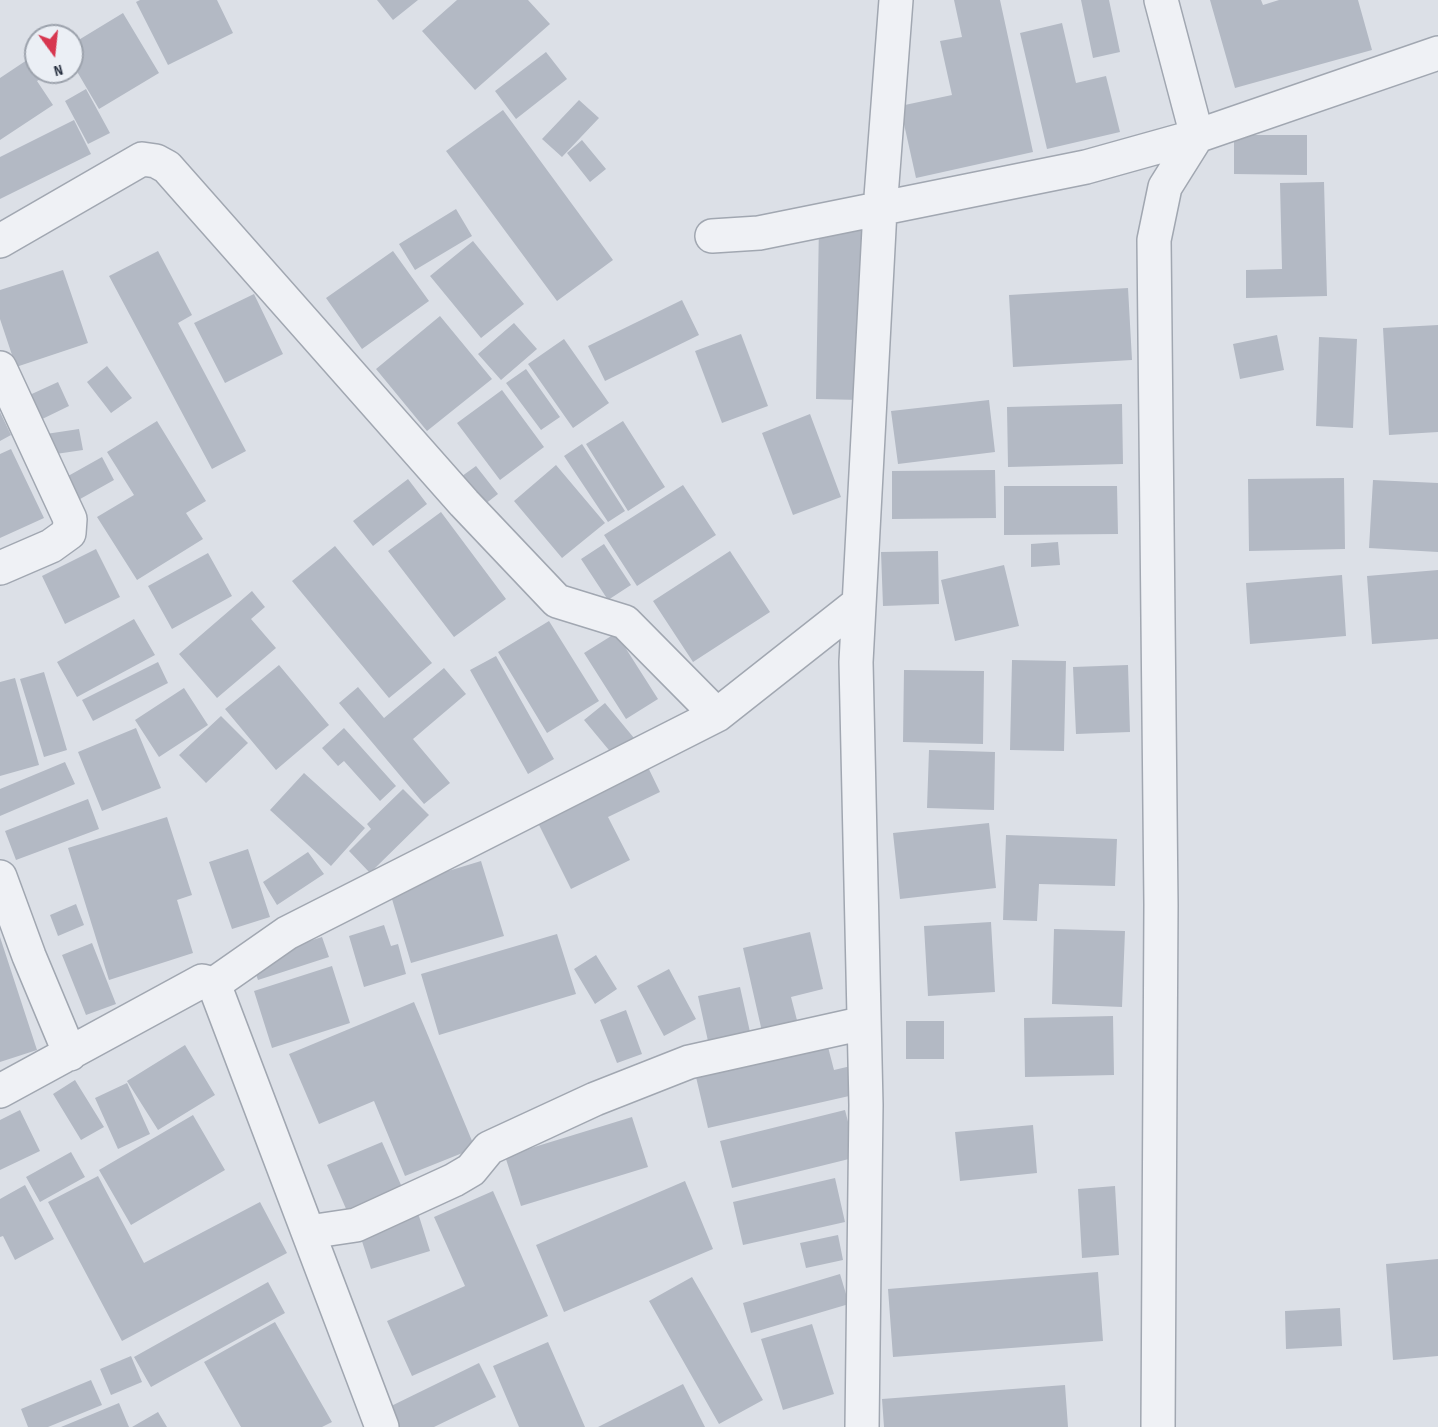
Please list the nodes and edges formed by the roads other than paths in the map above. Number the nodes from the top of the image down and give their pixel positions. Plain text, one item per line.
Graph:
1 (896, 0) edge
2 (1161, 0) edge
3 (1438, 53) edge
4 (1197, 136) junction
5 (880, 210) junction
6 (712, 236) dead end
7 (0, 241) edge
8 (0, 368) edge
9 (0, 568) edge
10 (859, 603) junction
11 (717, 715) junction
12 (0, 877) edge
13 (214, 984) junction
14 (864, 1023) junction
15 (70, 1053) junction
16 (0, 1091) edge
17 (309, 1232) junction
18 (382, 1427) edge
19 (861, 1427) edge
20 (1158, 1427) edge

1 - 5 street
2 - 4 street
3 - 4 street
4 - 5 street
4 - 20 street
5 - 6 street
5 - 10 street
7 - 11 street
8 - 9 street
10 - 11 street
10 - 14 street
11 - 13 street
12 - 15 street
13 - 15 street
13 - 17 street
14 - 17 street
14 - 19 street
15 - 16 street
17 - 18 street

